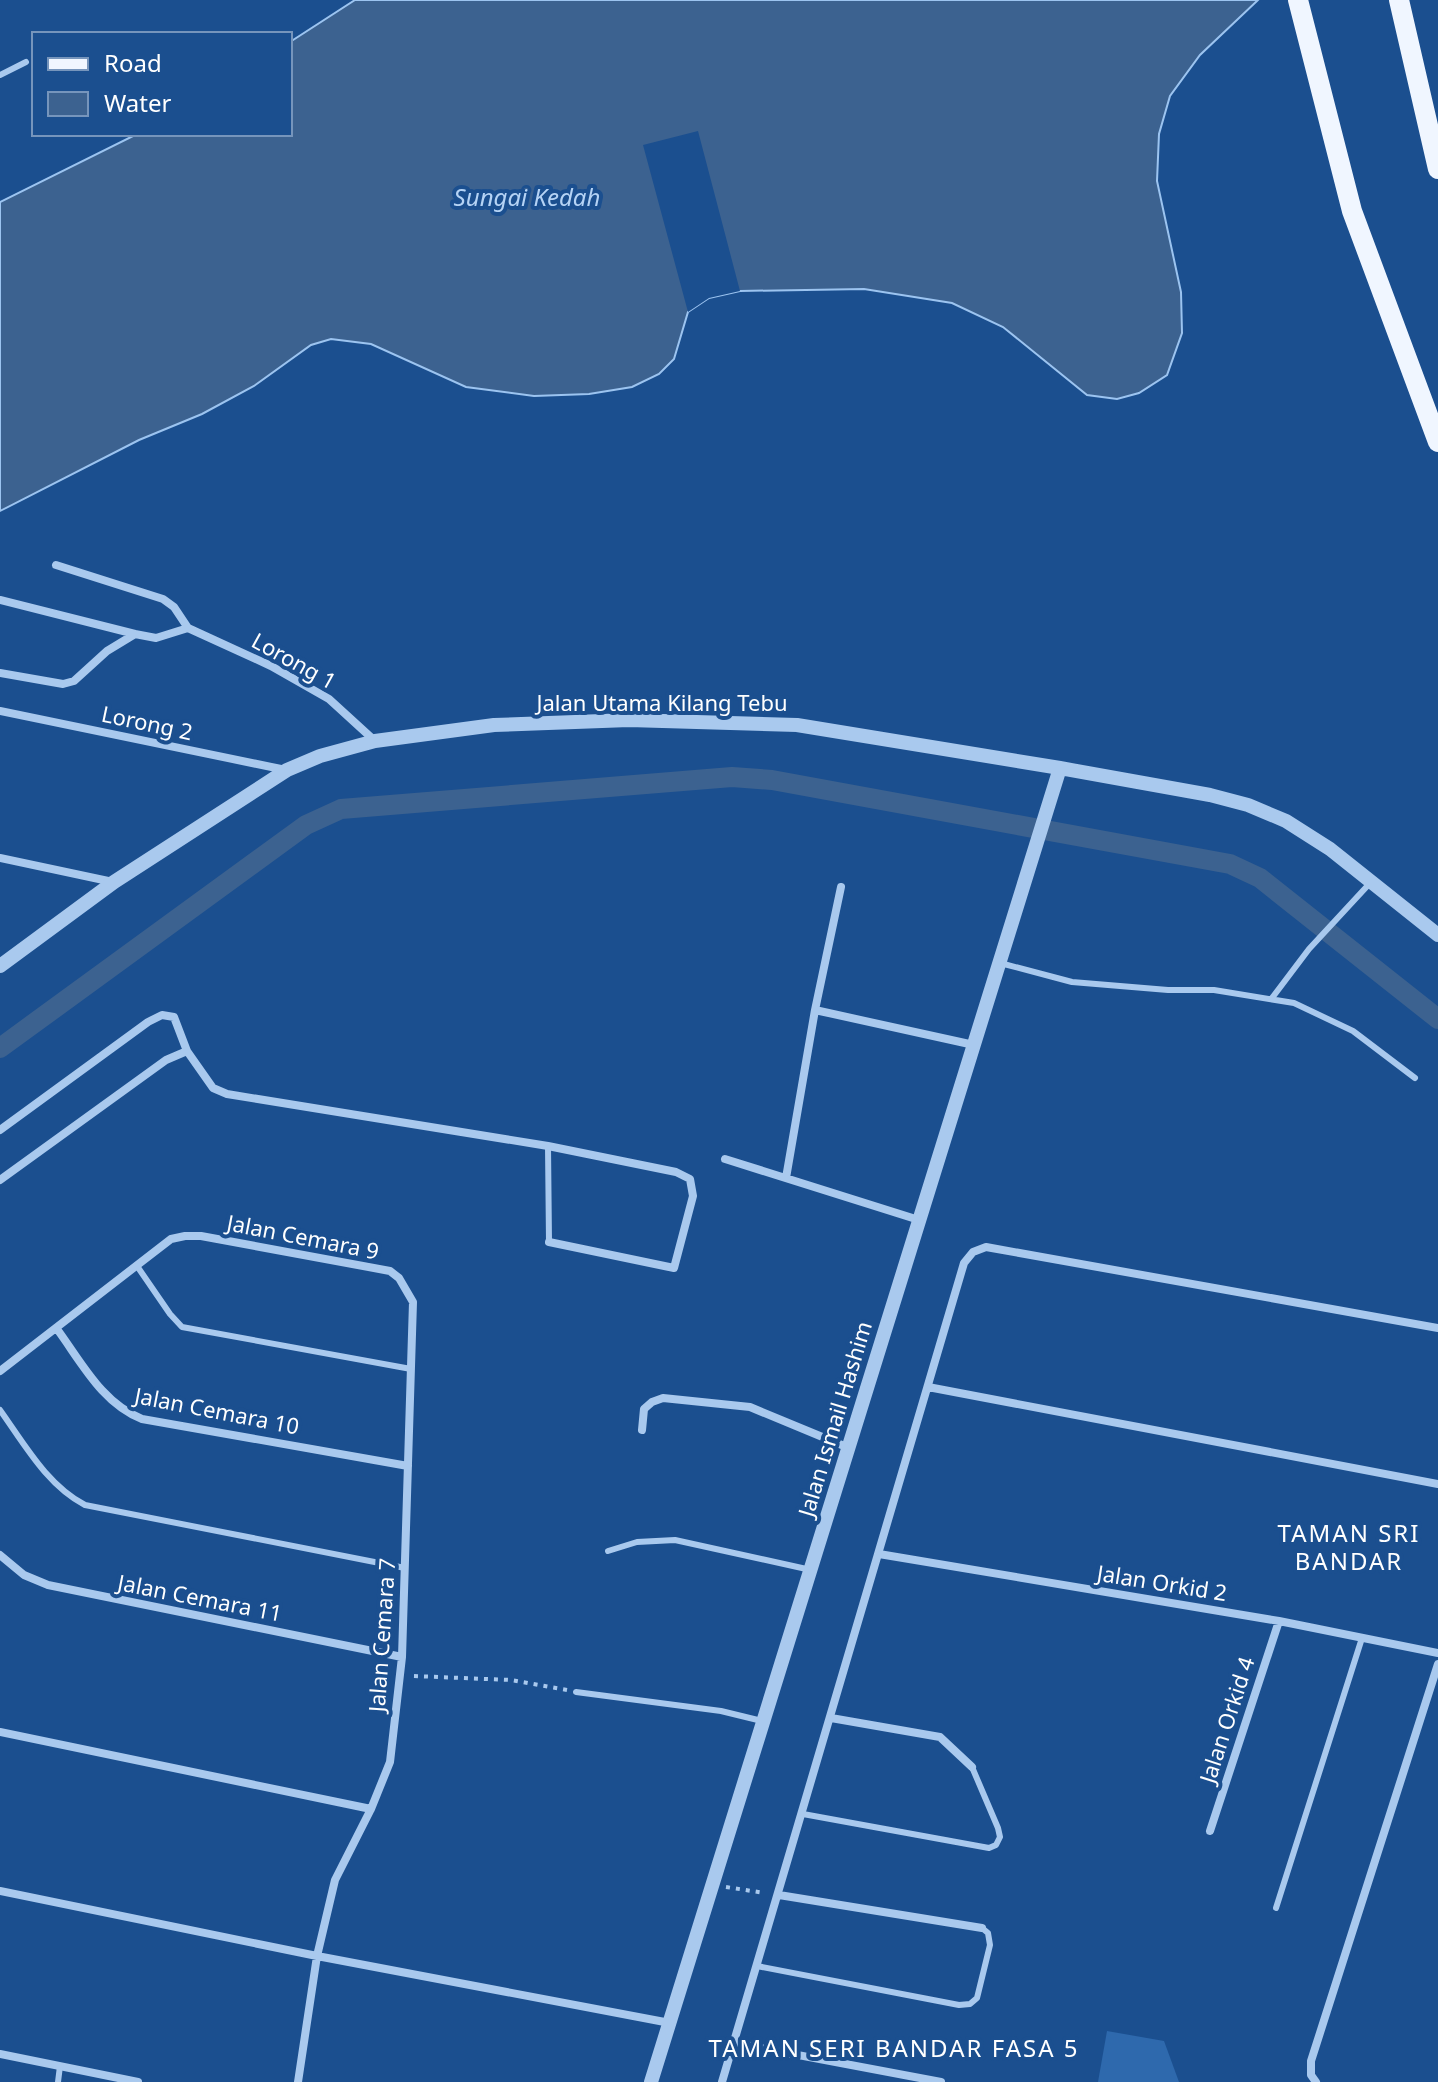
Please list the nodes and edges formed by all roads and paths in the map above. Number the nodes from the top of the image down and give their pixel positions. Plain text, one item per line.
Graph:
1 (1298, 0) edge
2 (1399, 0) edge
3 (26, 62) dead end
4 (0, 75) edge
5 (1438, 169) edge
6 (1438, 442) edge
7 (56, 565) dead end
8 (0, 600) edge
9 (188, 628) junction
10 (135, 634) junction
11 (0, 673) edge
12 (0, 711) edge
13 (375, 741) junction
14 (1060, 768) junction
15 (287, 770) junction
16 (0, 858) edge
17 (114, 882) junction
18 (1372, 882) junction
19 (841, 887) dead end
20 (1438, 935) edge
21 (1000, 963) junction
22 (0, 966) edge
23 (1272, 998) junction
24 (815, 1010) junction
25 (974, 1045) junction
26 (187, 1051) junction
27 (1415, 1078) dead end
28 (0, 1130) edge
29 (548, 1146) junction
30 (725, 1159) dead end
31 (786, 1178) junction
32 (0, 1180) edge
33 (919, 1220) junction
34 (549, 1242) joint
35 (137, 1266) junction
36 (413, 1302) joint
37 (1438, 1328) edge
38 (57, 1329) junction
39 (411, 1369) junction
40 (0, 1371) edge
41 (928, 1387) junction
42 (0, 1410) edge
43 (642, 1430) dead end
44 (849, 1448) junction
45 (408, 1466) junction
46 (1438, 1484) edge
47 (608, 1551) dead end
48 (879, 1554) junction
49 (0, 1555) edge
50 (405, 1568) junction
51 (811, 1570) junction
52 (1279, 1621) junction
53 (1362, 1638) junction
54 (1438, 1653) edge
55 (402, 1657) junction
56 (1438, 1664) edge
57 (576, 1692) joint
58 (831, 1718) junction
59 (764, 1722) junction
60 (0, 1732) edge
61 (972, 1767) joint
62 (371, 1809) junction
63 (803, 1814) junction
64 (1210, 1831) dead end
65 (713, 1885) junction
66 (0, 1891) edge
67 (779, 1895) junction
68 (1276, 1908) dead end
69 (982, 1928) joint
70 (317, 1956) junction
71 (757, 1966) junction
72 (670, 2023) junction
73 (734, 2043) junction
74 (0, 2054) edge
75 (60, 2066) junction
76 (58, 2082) edge
77 (137, 2082) edge
78 (298, 2082) edge
79 (651, 2082) edge
80 (722, 2082) edge
81 (941, 2082) edge
82 (1316, 2082) edge

1 - 6 main road
2 - 5 main road
3 - 4 lane
7 - 9 street, Lorong 1
8 - 10 street
9 - 10 street
9 - 13 street, Lorong 1
10 - 11 street
12 - 15 street, Lorong 2
13 - 14 street, Jalan Utama Kilang Tebu
13 - 15 street, Jalan Utama Kilang Tebu
14 - 18 street, Jalan Utama Kilang Tebu
14 - 21 street, Jalan Ismail Hashim
15 - 17 street, Jalan Utama Kilang Tebu
16 - 17 street
17 - 22 street, Jalan Utama Kilang Tebu
18 - 20 street, Jalan Utama Kilang Tebu
18 - 23 lane
19 - 24 street
21 - 23 lane
21 - 25 street, Jalan Ismail Hashim
23 - 27 lane
24 - 25 street
24 - 31 street
25 - 33 street, Jalan Ismail Hashim
26 - 28 street
26 - 29 street
26 - 32 street
29 - 34 lane
29 - 34 street
30 - 31 street
31 - 33 street
33 - 44 street, Jalan Ismail Hashim
35 - 36 street, Jalan Cemara 9
35 - 38 street
35 - 39 lane
36 - 39 street, Jalan Cemara 7
37 - 41 street
38 - 40 street
38 - 45 street, Jalan Cemara 10
39 - 45 street, Jalan Cemara 7
41 - 46 street
41 - 48 street
42 - 50 lane
43 - 44 street
44 - 51 street, Jalan Ismail Hashim
45 - 50 street, Jalan Cemara 7
47 - 51 lane
48 - 52 street, Jalan Orkid 2
48 - 58 street
49 - 55 street, Jalan Cemara 11
50 - 55 street, Jalan Cemara 7
51 - 59 street, Jalan Ismail Hashim
52 - 53 street, Jalan Orkid 2
52 - 64 street, Jalan Orkid 4
53 - 54 street, Jalan Orkid 2
53 - 68 lane
55 - 57 path
55 - 62 street, Jalan Cemara 7
56 - 82 street
57 - 59 lane
58 - 61 street
58 - 63 street
59 - 65 street, Jalan Ismail Hashim
60 - 62 street
61 - 63 lane
62 - 70 street, Jalan Cemara 7
63 - 67 street
65 - 67 path
65 - 72 street, Jalan Ismail Hashim
66 - 70 street
67 - 69 street
67 - 71 street
69 - 71 lane
70 - 72 street
70 - 78 street, Jalan Cemara 7
71 - 73 street
72 - 79 street, Jalan Ismail Hashim
73 - 80 street
73 - 81 street
74 - 75 street
75 - 76 lane
75 - 77 street

